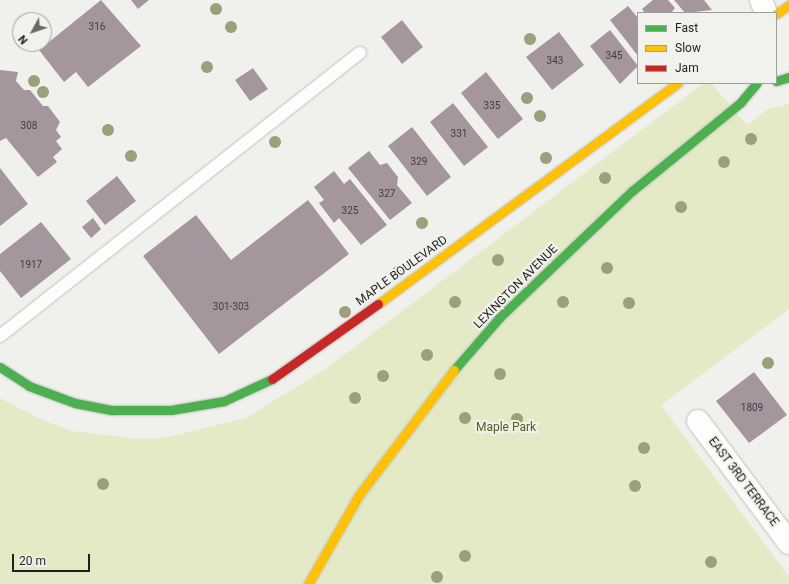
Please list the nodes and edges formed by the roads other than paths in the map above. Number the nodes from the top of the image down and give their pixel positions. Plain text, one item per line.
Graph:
1 (761, 0) edge
2 (789, 5) edge
3 (771, 12) edge
4 (777, 13) edge
5 (360, 53) dead end
6 (789, 77) edge
7 (777, 81) edge
8 (677, 84) edge
9 (756, 84) edge
10 (0, 336) edge
11 (0, 367) edge
12 (698, 421) dead end
13 (789, 543) edge
14 (308, 584) edge

1 - 3 street
2 - 4 street
5 - 10 lane
6 - 7 street
8 - 11 street, MAPLE BOULEVARD
9 - 14 street, LEXINGTON AVENUE
12 - 13 street, EAST 3RD TERRACE

